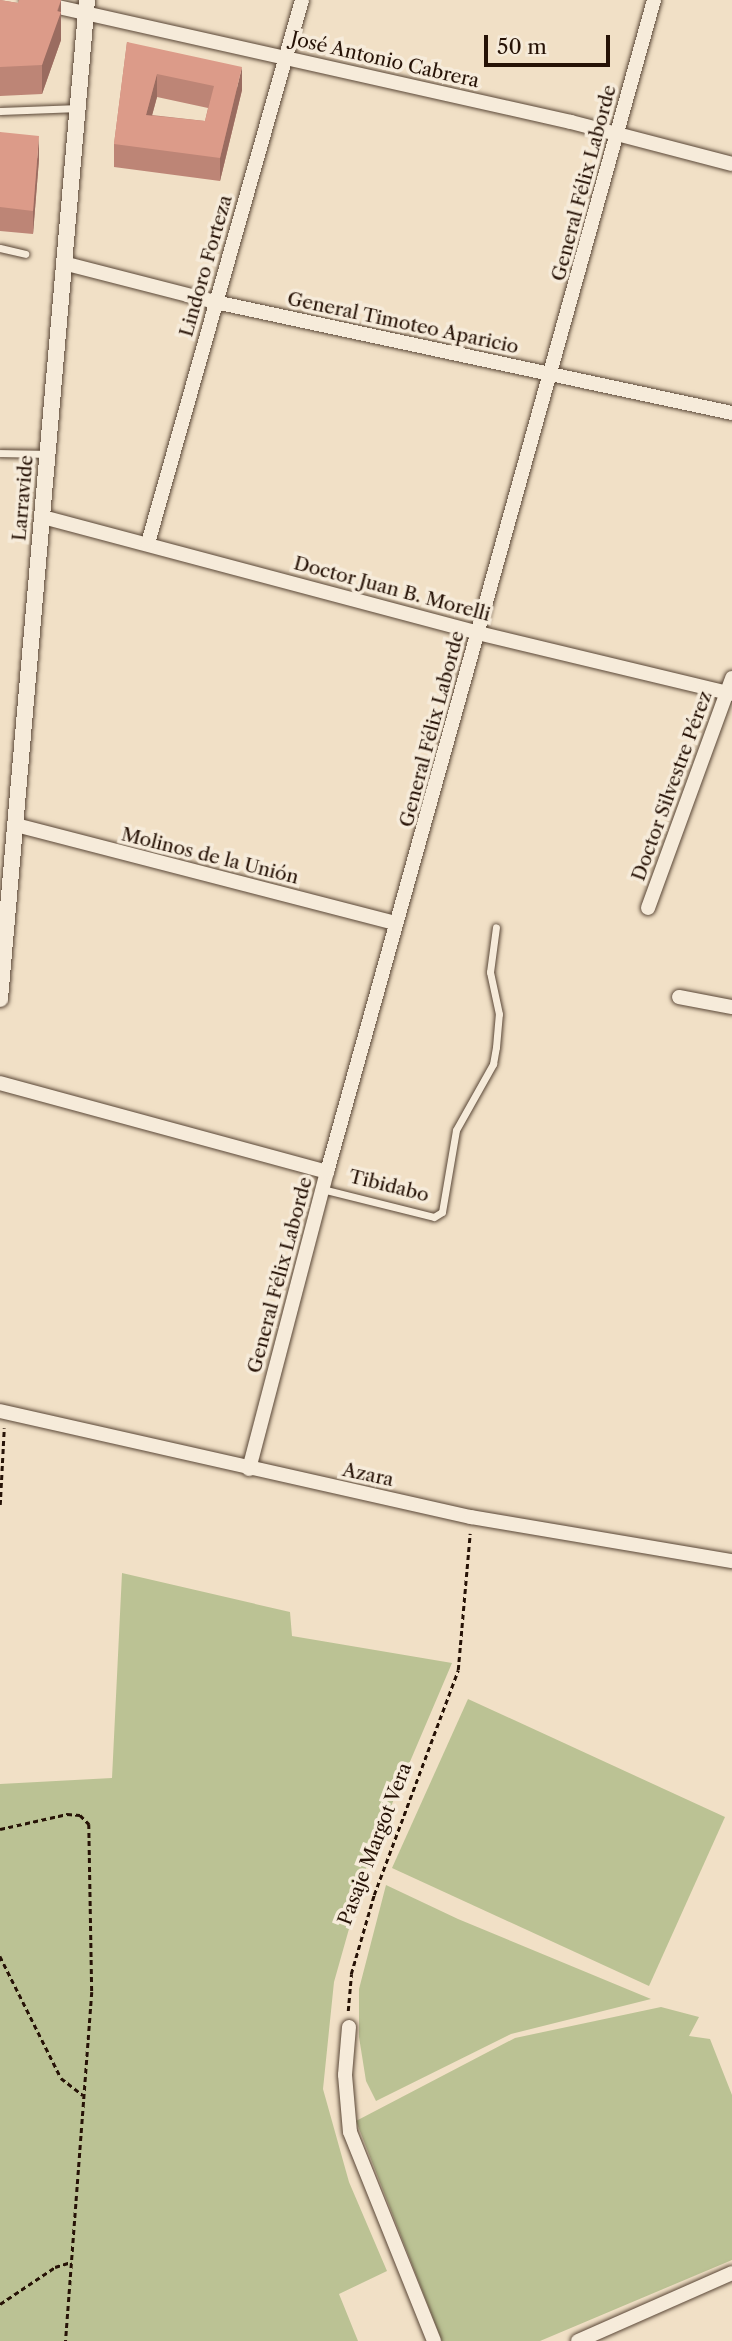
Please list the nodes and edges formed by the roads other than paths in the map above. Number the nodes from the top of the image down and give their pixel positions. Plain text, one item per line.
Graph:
1 (27, 0) edge
2 (302, 0) edge
3 (654, 0) edge
4 (87, 7) edge
5 (286, 57) junction
6 (79, 108) junction
7 (0, 111) edge
8 (617, 134) junction
9 (732, 164) edge
10 (0, 248) edge
11 (25, 254) dead end
12 (67, 264) junction
13 (215, 302) junction
14 (550, 375) junction
15 (732, 412) edge
16 (0, 453) edge
17 (48, 454) junction
18 (43, 517) junction
19 (148, 543) junction
20 (478, 633) junction
21 (731, 688) edge
22 (16, 825) junction
23 (648, 908) dead end
24 (396, 923) junction
25 (496, 927) dead end
26 (679, 997) dead end
27 (0, 999) edge
28 (732, 1007) edge
29 (0, 1083) edge
30 (327, 1172) junction
31 (322, 1189) junction
32 (3, 1411) edge
33 (249, 1469) junction
34 (732, 1561) edge
35 (349, 2027) road end
36 (732, 2273) edge
37 (434, 2341) edge
38 (578, 2341) edge

1 - 4 street, José Antonio Cabrera
2 - 5 street, Lindoro Forteza
3 - 8 street, General Félix Laborde
4 - 5 street, José Antonio Cabrera
4 - 6 street, Larravide
5 - 8 street, José Antonio Cabrera
5 - 13 street, Lindoro Forteza
6 - 7 lane
6 - 12 street, Larravide
8 - 9 street, José Antonio Cabrera
8 - 14 street, General Félix Laborde
10 - 11 lane
12 - 13 street, General Timoteo Aparicio
12 - 17 street, Larravide
13 - 14 street, General Timoteo Aparicio
13 - 19 street, Lindoro Forteza
14 - 15 street, General Timoteo Aparicio
14 - 20 street, General Félix Laborde
16 - 17 lane
17 - 18 street, Larravide
18 - 19 street, Doctor Juan B. Morelli
18 - 22 street, Larravide
19 - 20 street, Doctor Juan B. Morelli
20 - 21 street, Doctor Juan B. Morelli
20 - 24 street, General Félix Laborde
21 - 23 street, Doctor Silvestre Pérez
22 - 24 street, Molinos de la Unión
22 - 27 street, Larravide
24 - 30 street, General Félix Laborde
25 - 31 lane, Tibidabo
26 - 28 street
29 - 30 street, Tibidabo
30 - 31 street, General Félix Laborde
31 - 33 street, General Félix Laborde
32 - 33 street, Azara
33 - 34 street, Azara
35 - 37 street
36 - 38 street

